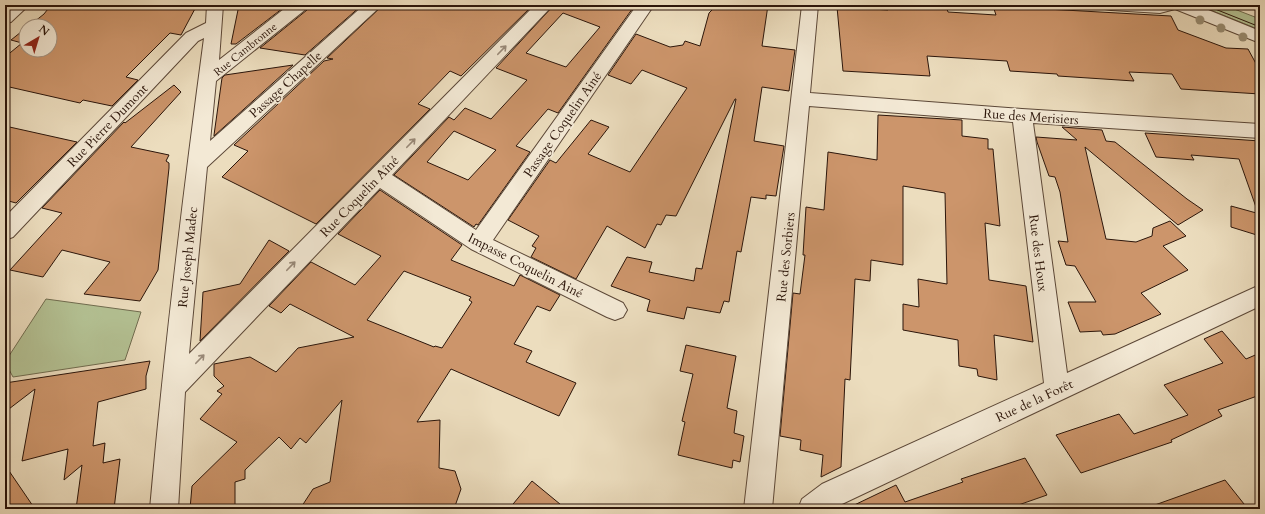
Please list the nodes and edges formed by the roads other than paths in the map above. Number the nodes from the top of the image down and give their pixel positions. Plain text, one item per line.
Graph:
1 (21, 5) edge
2 (300, 5) edge
3 (374, 5) edge
4 (545, 5) edge
5 (646, 5) edge
6 (810, 5) edge
7 (1111, 5) edge
8 (1170, 5) edge
9 (1181, 5) edge
10 (215, 15) edge
11 (5, 18) edge
12 (1260, 37) edge
13 (208, 78) junction
14 (801, 99) junction
15 (1022, 116) junction
16 (1260, 131) edge
17 (197, 164) junction
18 (378, 176) junction
19 (5, 231) edge
20 (479, 242) junction
21 (1260, 295) edge
22 (615, 310) dead end
23 (173, 387) junction
24 (1057, 389) junction
25 (164, 509) edge
26 (758, 509) edge
27 (812, 509) edge

1 - 11 street
2 - 13 street, Rue Cambronne
3 - 17 street, Passage Chapelle
18 -> 4 street, Rue Coquelin Aîné
5 - 20 street, Passage Coquelin Ainé
6 - 14 street, Rue des Sorbiers
7 - 8 street
9 - 12 street
10 - 13 street, Rue Joseph Madec
10 - 19 street, Rue Pierre Dumont
13 - 17 street, Rue Joseph Madec
14 - 15 street, Rue des Merisiers
14 - 26 street, Rue des Sorbiers
15 - 16 street, Rue des Merisiers
15 - 24 street, Rue des Houx
17 - 23 street, Rue Joseph Madec
18 - 20 street, Impasse Coquelin Ainé
23 -> 18 street, Rue Coquelin Aîné
20 - 22 street, Impasse Coquelin Ainé
21 - 24 street, Rue de la Forêt
23 - 25 street, Rue Joseph Madec
24 - 27 street, Rue de la Forêt

